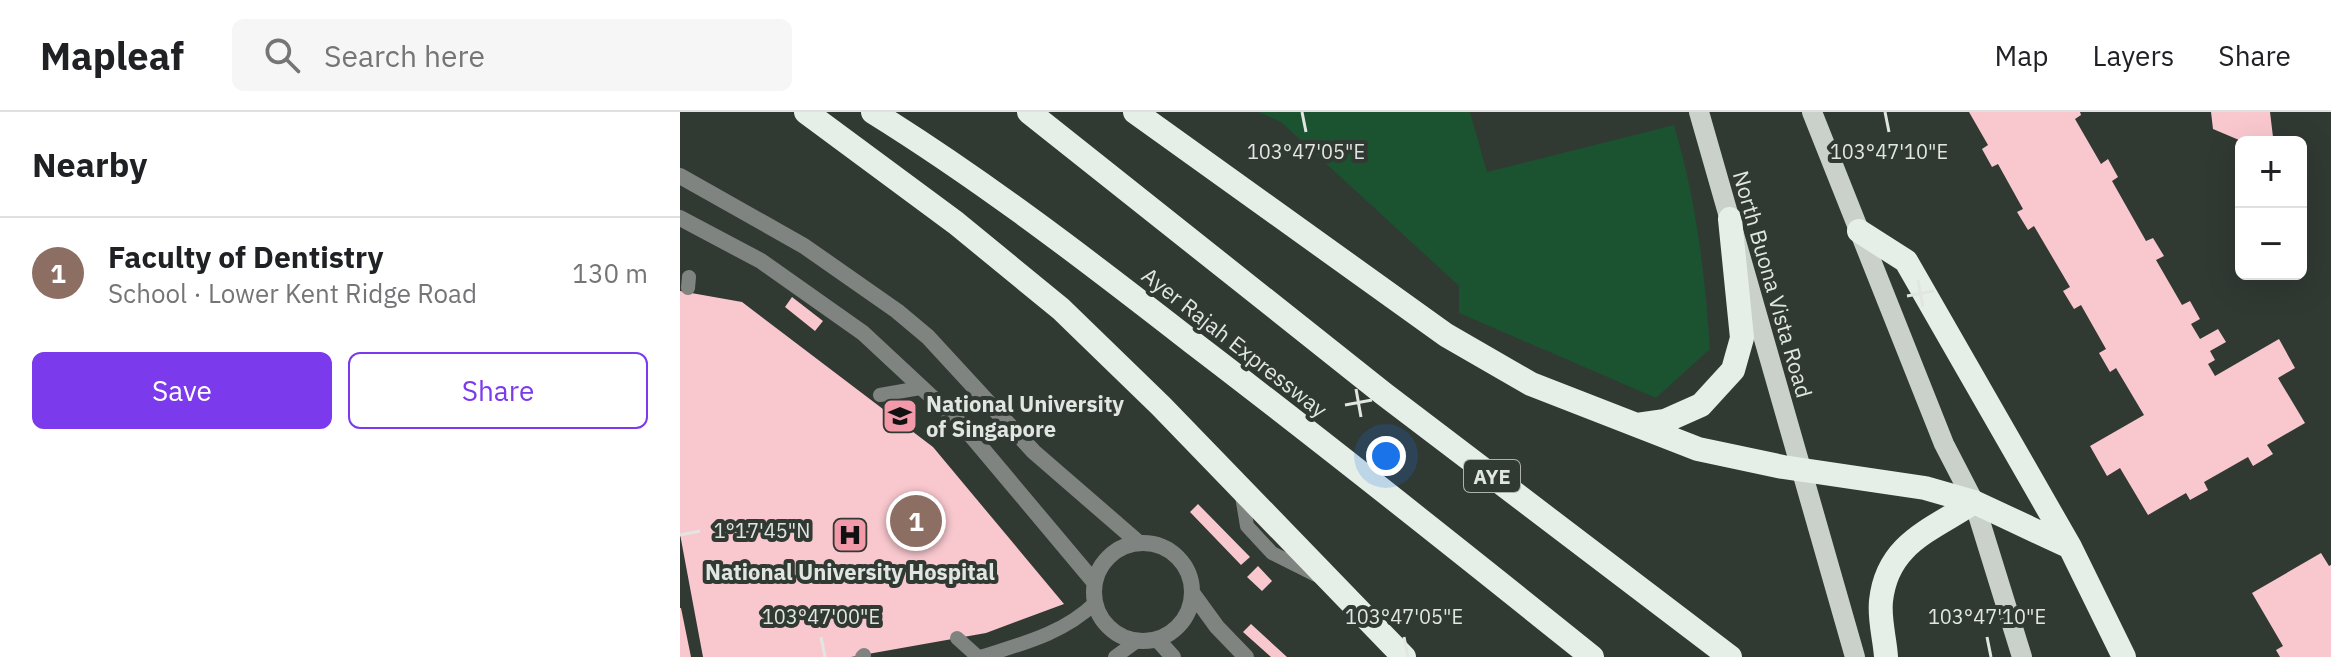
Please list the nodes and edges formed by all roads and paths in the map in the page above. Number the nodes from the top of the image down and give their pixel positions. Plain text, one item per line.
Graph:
1 (806, 112) edge
2 (873, 112) edge
3 (1029, 112) edge
4 (1135, 112) edge
5 (1699, 112) edge
6 (1812, 112) edge
7 (680, 176) edge
8 (680, 218) edge
9 (1730, 219) junction
10 (1859, 231) junction
11 (920, 388) junction
12 (880, 395) dead end
13 (1635, 426) junction
14 (1800, 470) junction
15 (1974, 502) junction
16 (1139, 543) junction
17 (2070, 547) junction
18 (1095, 583) junction
19 (1193, 594) junction
20 (1095, 603) junction
21 (957, 638) dead end
22 (1157, 639) junction
23 (1137, 641) junction
24 (979, 657) edge
25 (1115, 657) edge
26 (1173, 657) edge
27 (1246, 657) edge
28 (1404, 657) edge
29 (1592, 657) edge
30 (1730, 657) edge
31 (1855, 657) edge
32 (1886, 657) edge
33 (2022, 657) edge
34 (2124, 657) edge

1 - 28 highway
2 - 29 highway, Ayer Rajah Expressway
3 - 30 highway, AYE
4 - 13 highway
5 - 9 main road, North Buona Vista Road
6 - 10 main road
7 - 16 street
8 - 11 street
9 - 13 highway
9 - 14 main road, North Buona Vista Road
10 - 15 main road
10 - 17 highway
11 - 12 lane
11 - 18 street
13 - 14 highway
14 - 15 highway
14 - 31 main road, North Buona Vista Road
15 - 17 highway
15 - 32 highway
15 - 33 main road
16 - 18 street
16 - 19 street
17 - 34 highway
18 - 20 street
19 - 22 street
19 - 27 street
20 - 23 street
20 - 24 lane
21 - 24 lane
22 - 23 street
22 - 26 street
23 - 25 lane

